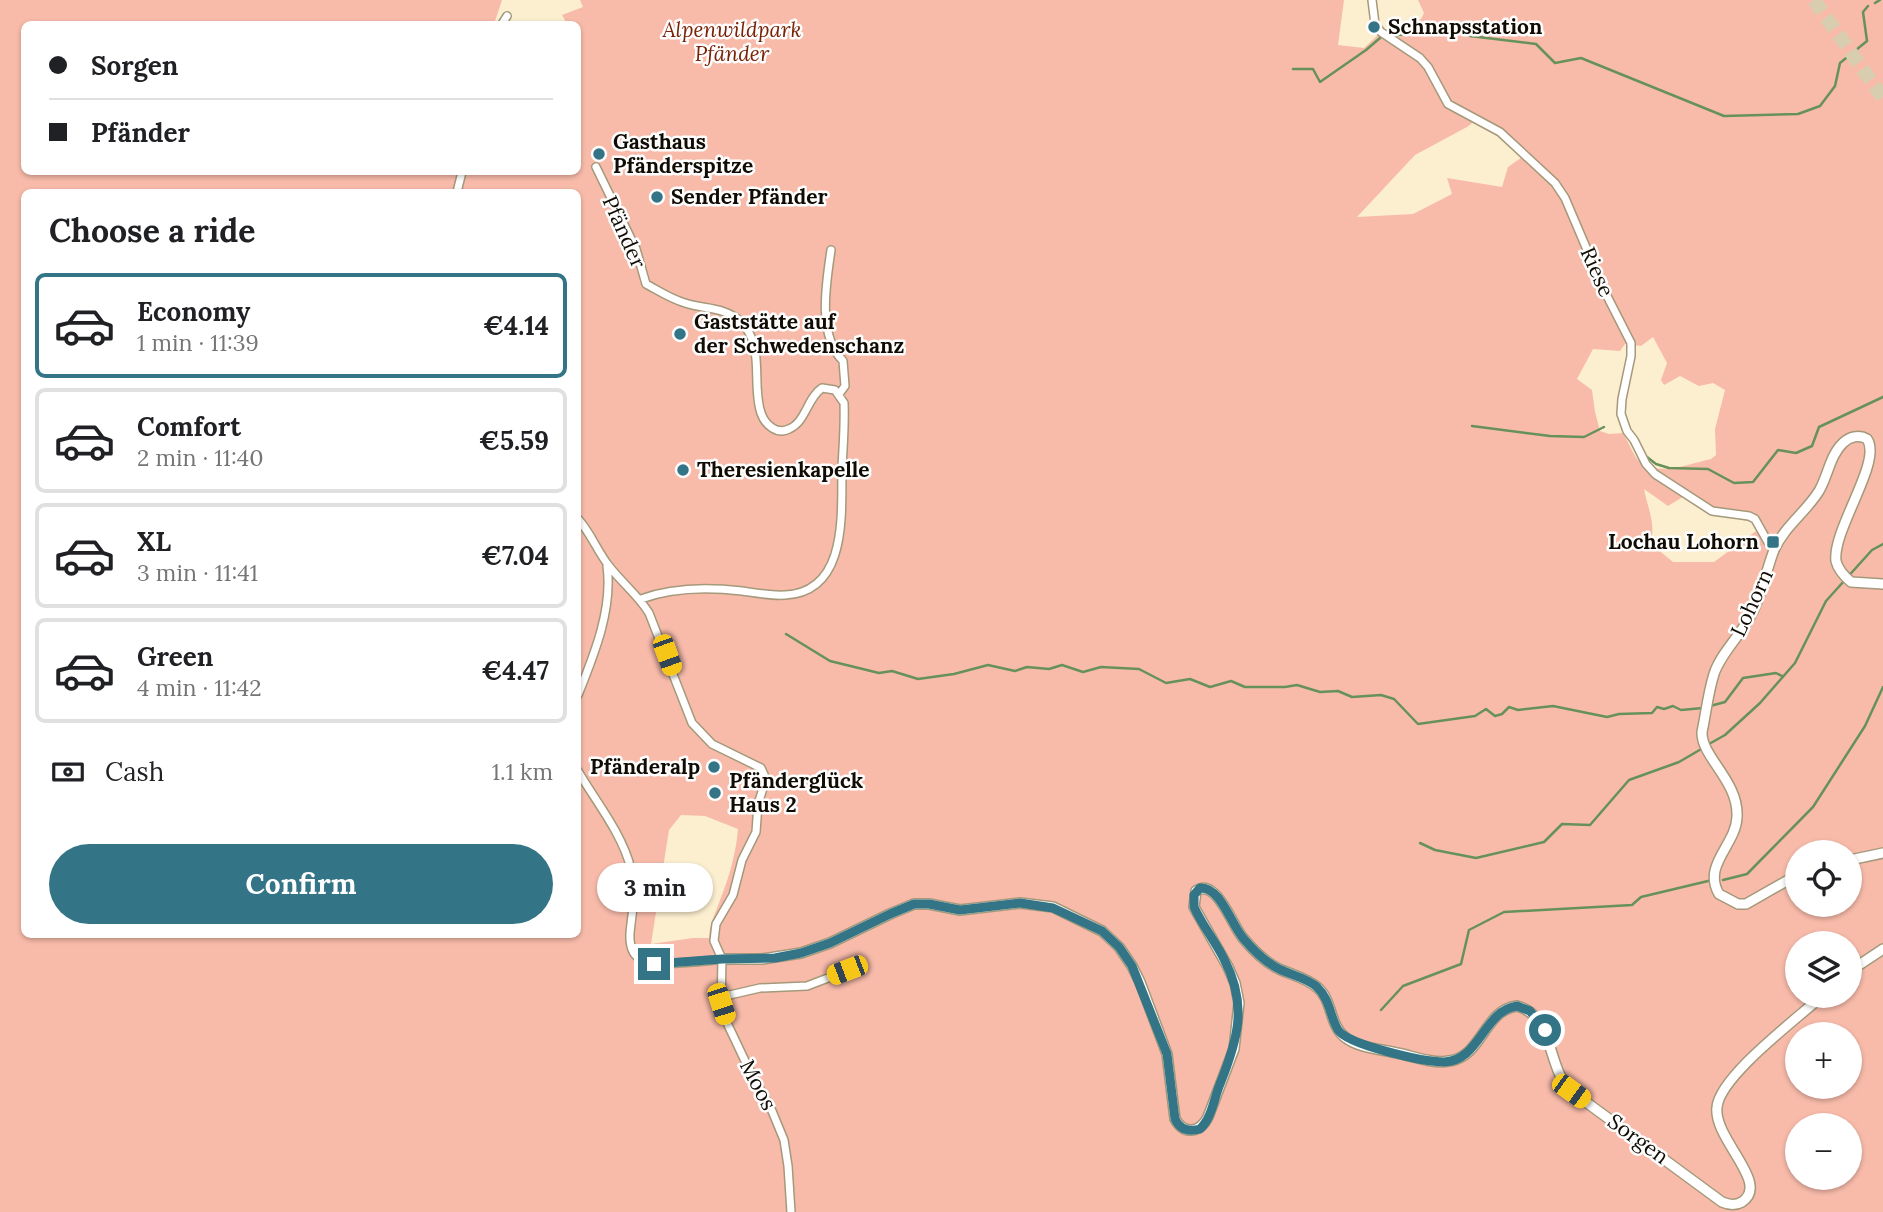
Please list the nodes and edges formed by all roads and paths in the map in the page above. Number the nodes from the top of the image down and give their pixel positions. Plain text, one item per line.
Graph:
1 (1372, 0) edge
2 (507, 16) dead end
3 (504, 21) edge
4 (596, 167) dead end
5 (831, 250) dead end
6 (839, 394) junction
7 (581, 523) edge
8 (1775, 548) junction
9 (607, 565) junction
10 (1883, 584) edge
11 (640, 599) junction
12 (581, 687) edge
13 (581, 776) edge
14 (1883, 853) edge
15 (1862, 857) edge
16 (1785, 882) edge
17 (1883, 949) edge
18 (722, 959) junction
19 (1862, 963) edge
20 (862, 965) dead end
21 (721, 997) junction
22 (1809, 1008) edge
23 (791, 1212) edge

1 - 8 street, Riese
2 - 3 street
4 - 6 street, Pfänder
5 - 6 street
6 - 11 street
7 - 9 street
8 - 10 street, Lohorn
8 - 16 street, Lohorn
9 - 11 street
9 - 12 street
11 - 18 street
13 - 18 street
14 - 15 street
17 - 19 street
18 - 21 street, Moos
18 - 22 street, Sorgen
20 - 21 street
21 - 23 street, Moos

